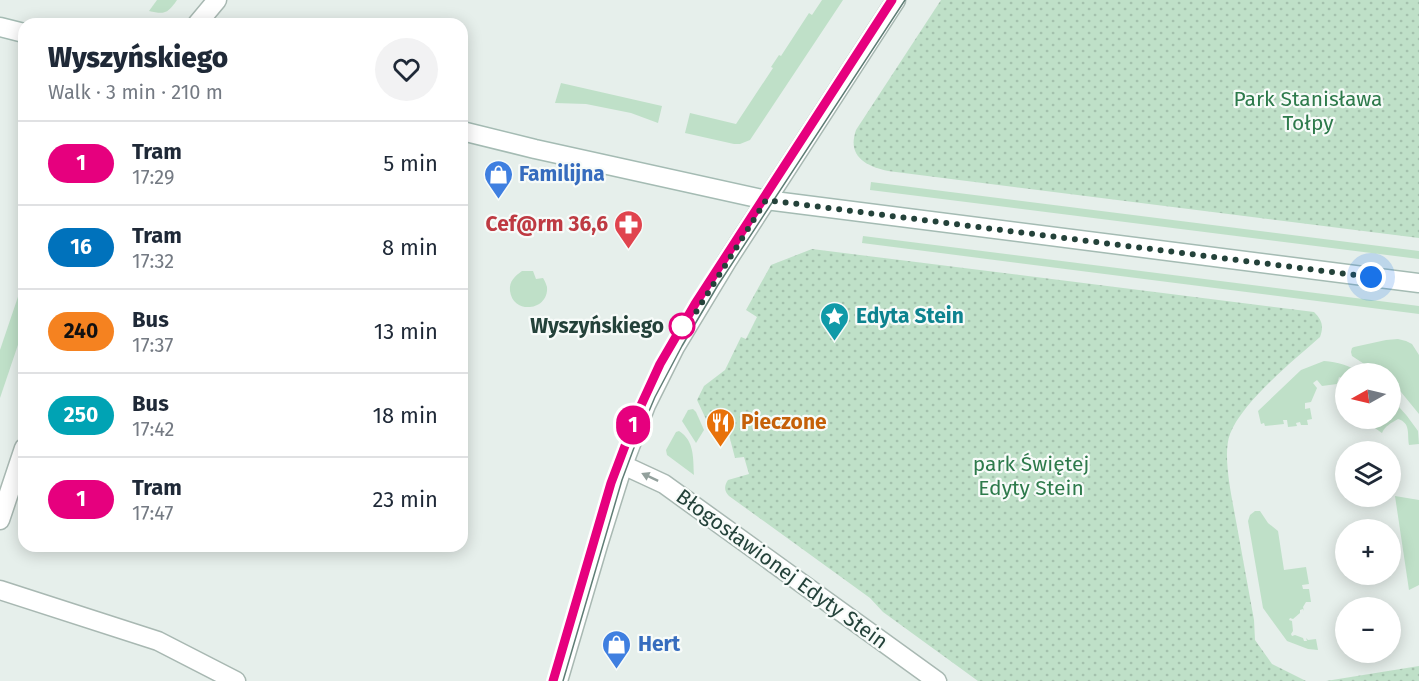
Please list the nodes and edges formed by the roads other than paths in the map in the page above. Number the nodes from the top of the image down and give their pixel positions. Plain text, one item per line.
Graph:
1 (217, 0) edge
2 (896, 0) edge
3 (202, 18) edge
4 (0, 27) edge
5 (18, 32) edge
6 (468, 132) edge
7 (766, 200) junction
8 (1419, 283) edge
9 (623, 465) junction
10 (18, 466) edge
11 (0, 520) edge
12 (0, 590) edge
13 (236, 681) edge
14 (558, 681) edge
15 (937, 681) edge

1 - 3 street
2 - 7 street
4 - 5 street
6 - 7 street
7 - 8 street
7 - 9 street
9 - 14 street
15 -> 9 street, Błogosławionej Edyty Stein
10 - 11 street
12 - 13 street

